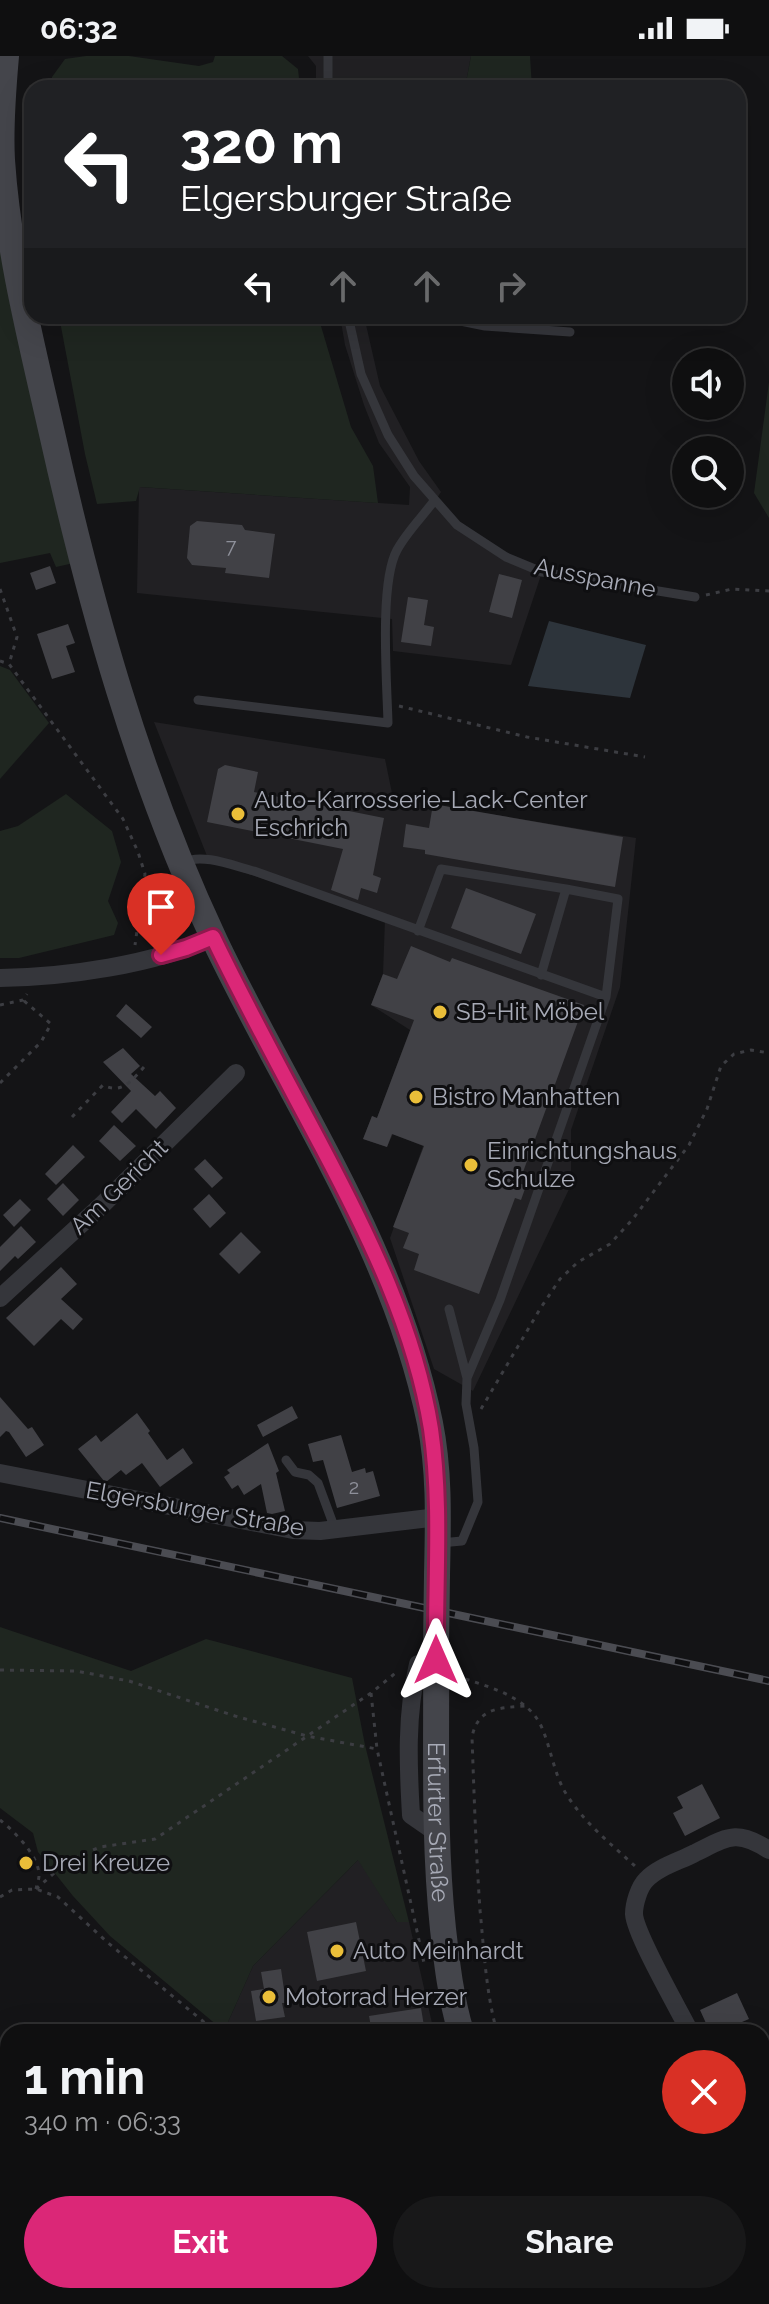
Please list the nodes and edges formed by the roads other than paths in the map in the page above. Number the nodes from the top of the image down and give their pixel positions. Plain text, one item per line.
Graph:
1 (6, 56) edge
2 (328, 56) edge
3 (328, 80) edge
4 (24, 304) edge
5 (28, 324) edge
6 (350, 324) edge
7 (475, 324) edge
8 (570, 332) dead end
9 (434, 501) junction
10 (695, 597) road end
11 (198, 700) dead end
12 (181, 864) junction
13 (566, 889) junction
14 (418, 931) junction
15 (213, 937) junction
16 (541, 975) junction
17 (0, 978) edge
18 (606, 997) junction
19 (236, 1073) dead end
20 (0, 1298) edge
21 (449, 1309) dead end
22 (467, 1378) junction
23 (286, 1460) dead end
24 (0, 1473) edge
25 (438, 1517) junction
26 (335, 1529) junction
27 (438, 1544) junction
28 (769, 1850) edge
29 (459, 2024) edge
30 (686, 2024) edge

1 - 4 main road, Erfurter Straße
2 - 3 lane
5 - 12 main road, Erfurter Straße
6 - 9 lane, Ausspanne
7 - 8 lane
9 - 10 lane, Ausspanne
9 - 11 lane
12 - 14 lane
12 - 15 main road, Erfurter Straße
13 - 14 lane
13 - 16 lane
13 - 18 lane
14 - 16 lane
15 - 17 street
15 - 25 main road, Erfurter Straße
16 - 18 lane
18 - 22 lane
19 - 20 street, Am Gericht
21 - 22 lane
22 - 27 lane
23 - 26 lane
24 - 26 street, Elgersburger Straße
25 - 26 street, Elgersburger Straße
25 - 27 main road, Erfurter Straße
27 - 29 main road, Erfurter Straße, bridge
28 - 30 street

